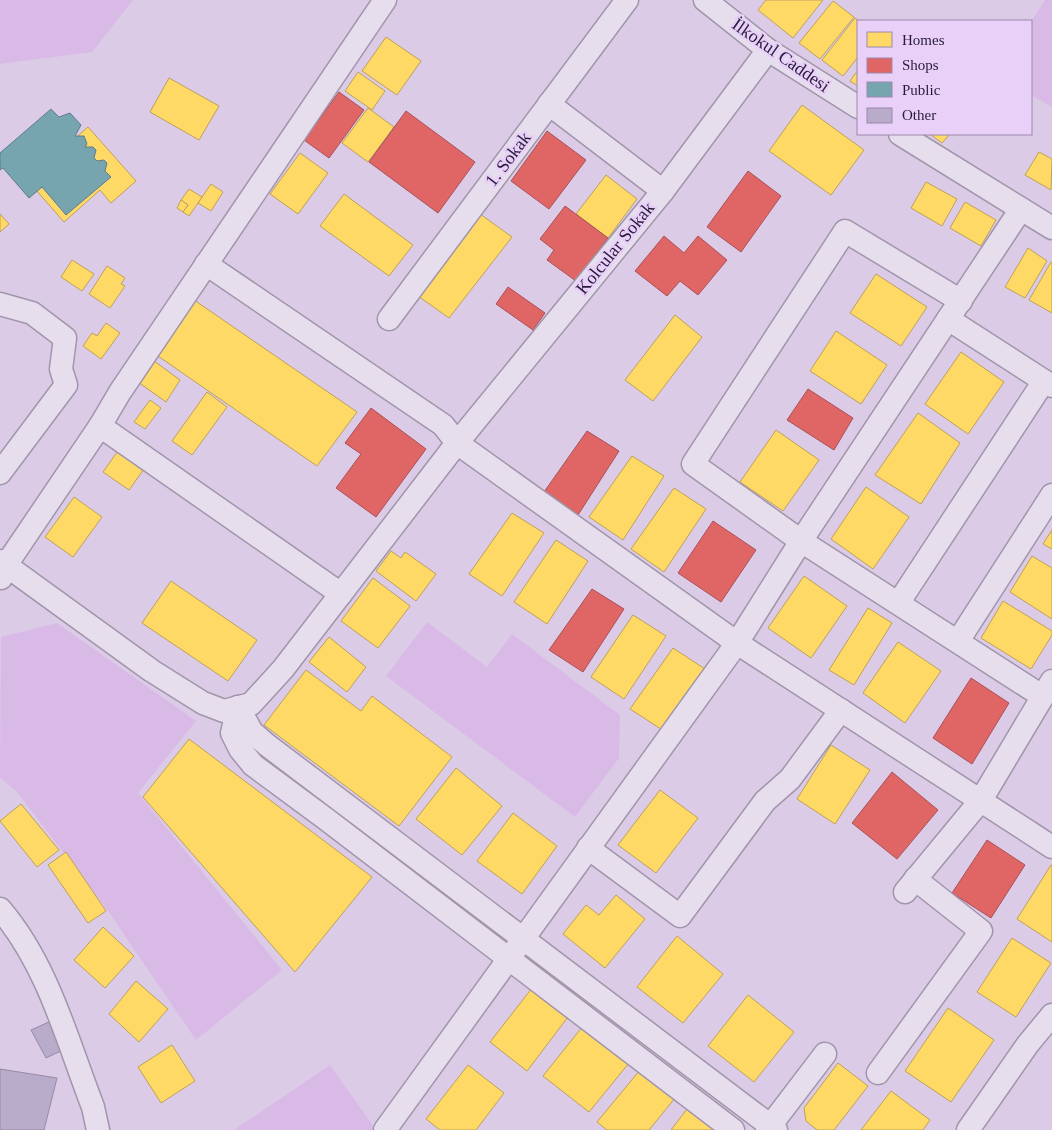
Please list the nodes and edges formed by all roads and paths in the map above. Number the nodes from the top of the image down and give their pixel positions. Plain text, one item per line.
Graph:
1 (385, 0) edge
2 (627, 0) edge
3 (705, 0) edge
4 (768, 50) junction
5 (549, 104) junction
6 (857, 106) edge
7 (902, 135) edge
8 (663, 190) junction
9 (1021, 209) junction
10 (1052, 228) edge
11 (206, 264) junction
12 (0, 304) edge
13 (955, 310) junction
14 (389, 319) dead end
15 (1048, 384) edge
16 (100, 426) junction
17 (457, 443) junction
18 (0, 472) edge
19 (1052, 495) edge
20 (802, 541) junction
21 (2, 568) edge
22 (341, 594) junction
23 (899, 602) junction
24 (958, 641) junction
25 (737, 643) junction
26 (1047, 688) edge
27 (238, 708) junction
28 (840, 710) junction
29 (981, 800) junction
30 (1052, 847) edge
31 (588, 848) junction
32 (0, 909) edge
33 (523, 937) junction
34 (508, 958) junction
35 (1052, 1015) edge
36 (825, 1054) dead end
37 (878, 1073) dead end
38 (771, 1129) edge
39 (98, 1130) edge
40 (385, 1130) edge
41 (733, 1130) edge
42 (968, 1130) edge

1 - 11 street
2 - 5 street, 1. Sokak
3 - 4 street, İlkokul Caddesi
4 - 6 street, İlkokul Caddesi
4 - 8 street, Kolcular Sokak
5 - 8 street
5 - 14 street, 1. Sokak
7 - 9 street
8 - 17 street, Kolcular Sokak
9 - 10 street
9 - 13 street
11 - 16 street
11 - 17 street
12 - 18 street
13 - 15 street
13 - 20 street
13 - 20 street
15 - 23 street
16 - 21 street
16 - 22 street
17 - 22 street, Kolcular Sokak
17 - 25 street
19 - 24 street
20 - 23 street
20 - 25 street
21 - 27 street
22 - 27 street, Kolcular Sokak
23 - 24 street
24 - 26 street
25 - 28 street
25 - 31 street
26 - 29 street
27 - 33 street
27 - 34 street
28 - 29 street
28 - 31 street
29 - 30 street
29 - 37 street
31 - 33 street
32 - 39 street
33 - 34 street
33 - 38 street
34 - 40 street
34 - 41 street
35 - 42 street
36 - 38 street

